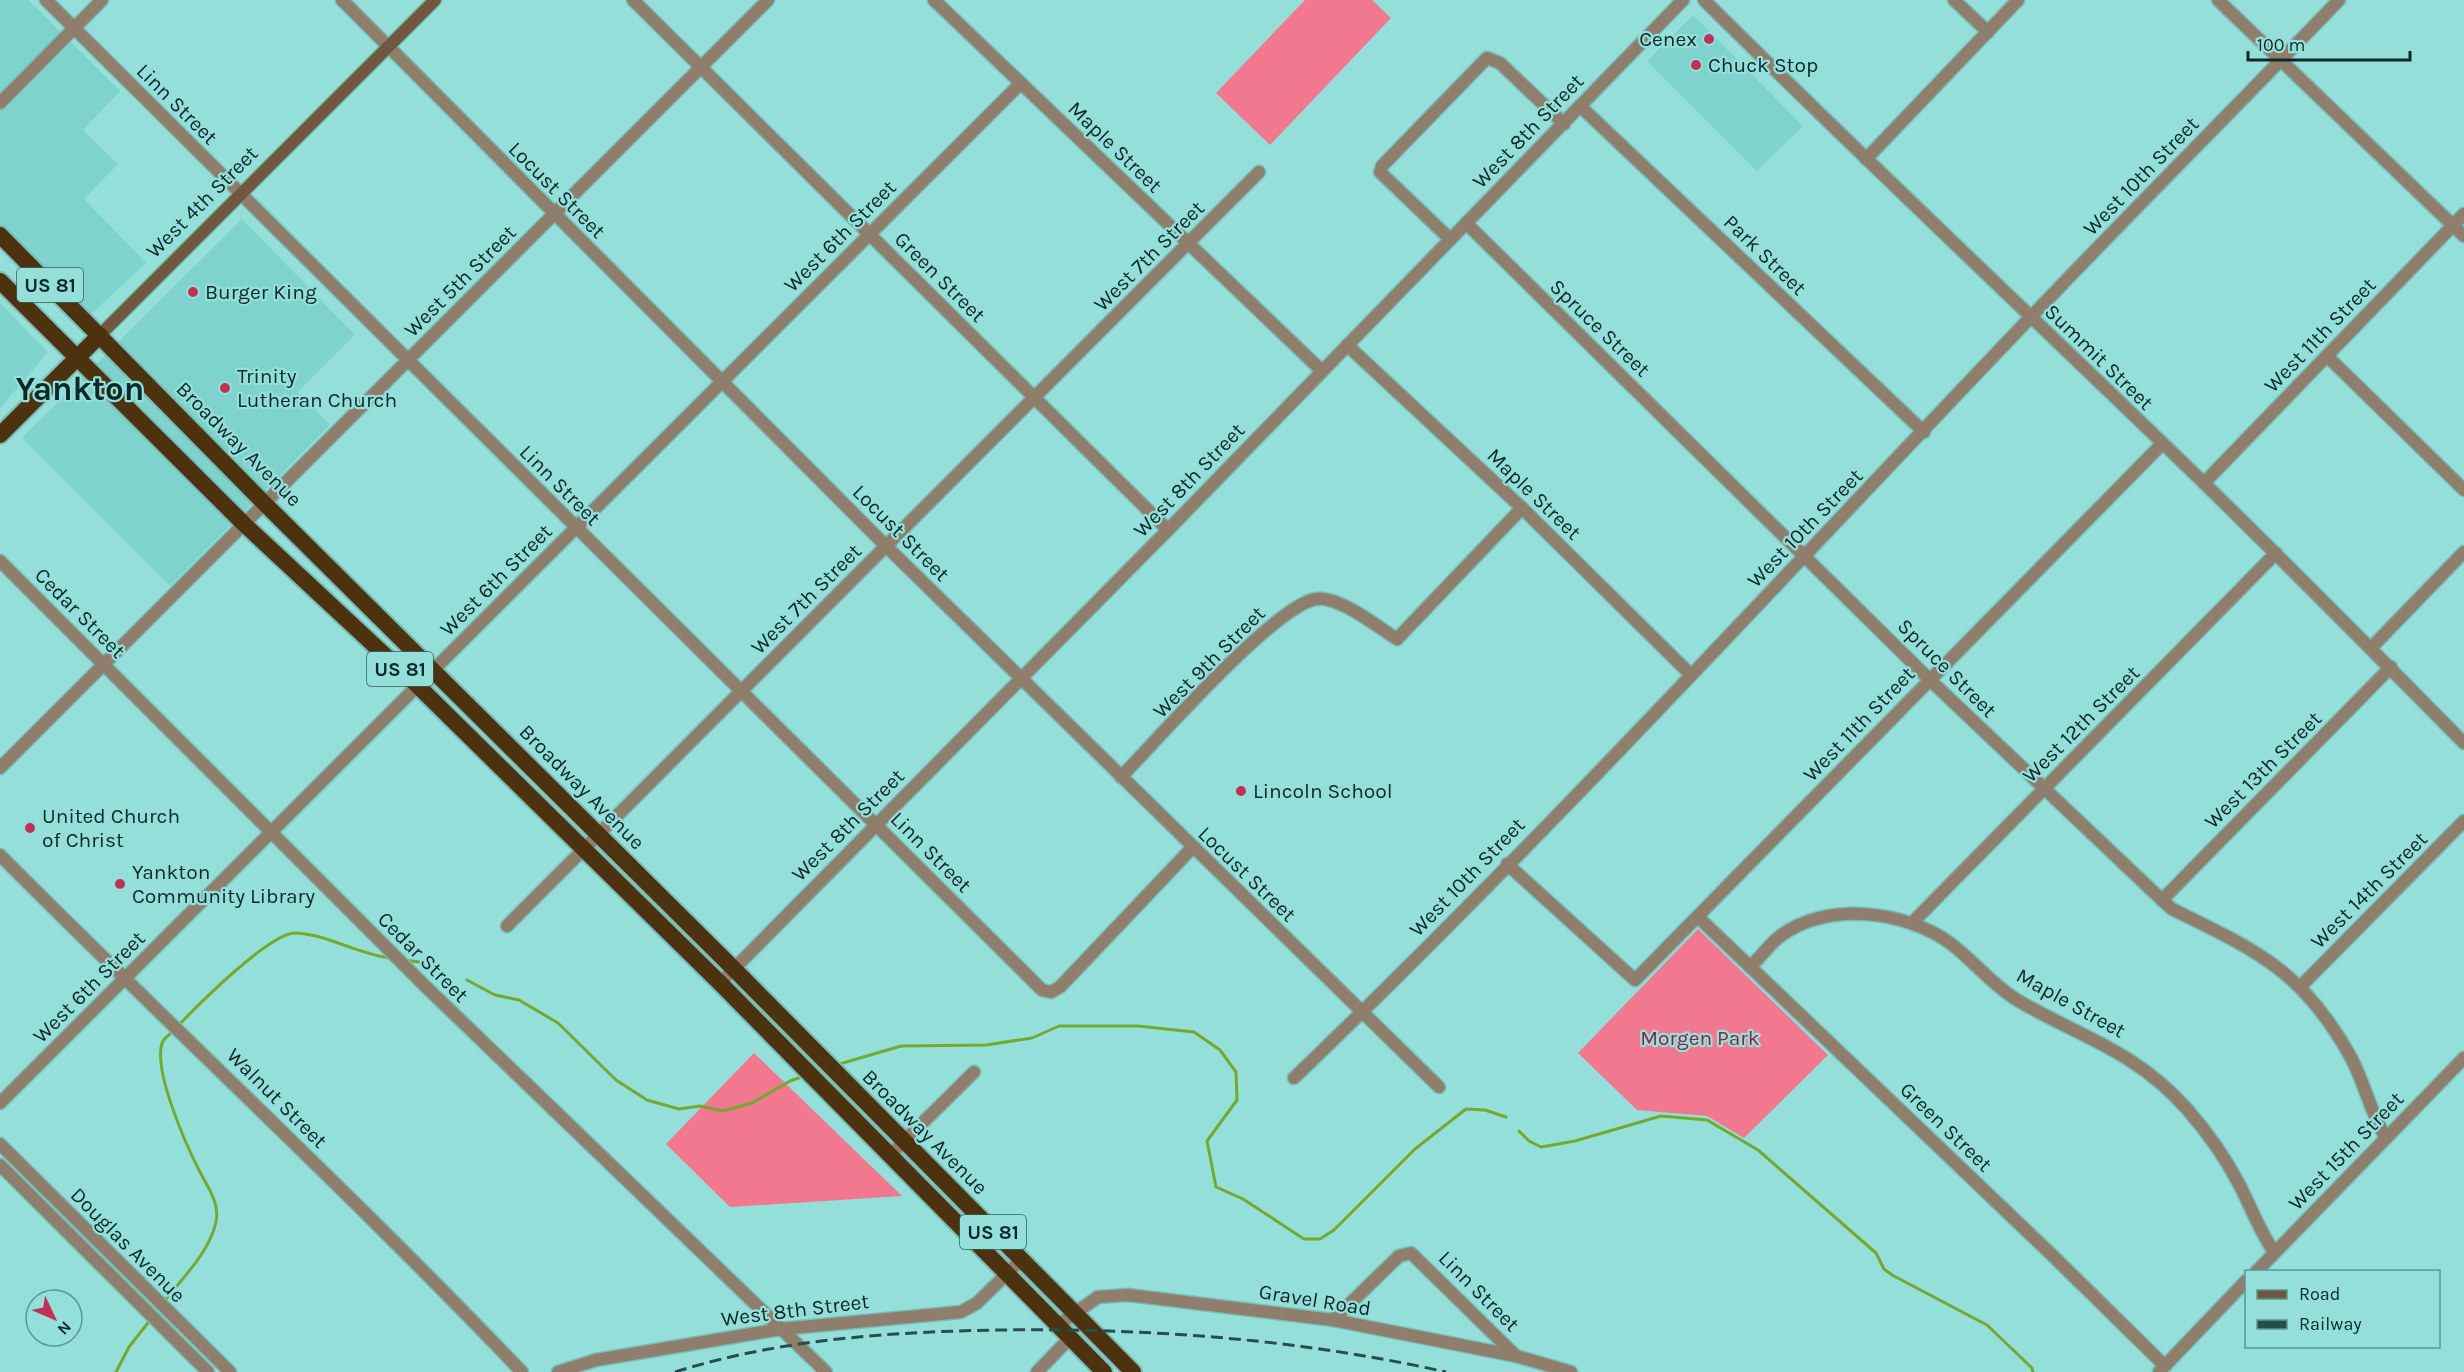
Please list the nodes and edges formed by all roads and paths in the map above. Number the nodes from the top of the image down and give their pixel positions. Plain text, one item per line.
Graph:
1 (46, 0) edge
2 (102, 0) edge
3 (342, 0) edge
4 (435, 0) edge
5 (633, 0) edge
6 (768, 0) edge
7 (934, 0) edge
8 (1683, 0) edge
9 (1704, 0) edge
10 (1954, 0) edge
11 (2018, 0) edge
12 (2218, 0) edge
13 (2339, 0) edge
14 (74, 28) junction
15 (1988, 32) junction
16 (389, 46) junction
17 (2281, 60) junction
18 (701, 67) junction
19 (1020, 84) junction
20 (0, 103) edge
21 (1580, 106) junction
22 (1564, 124) junction
23 (1866, 159) junction
24 (1259, 172) dead end
25 (241, 196) junction
26 (2464, 214) edge
27 (554, 215) junction
28 (1466, 223) junction
29 (2453, 225) junction
30 (870, 234) junction
31 (0, 235) edge
32 (2464, 236) edge
33 (1450, 239) junction
34 (1189, 245) junction
35 (0, 281) edge
36 (2030, 318) junction
37 (100, 335) junction
38 (1347, 345) junction
39 (2327, 356) junction
40 (78, 357) junction
41 (408, 361) junction
42 (1322, 371) junction
43 (722, 382) junction
44 (1034, 398) junction
45 (1924, 432) junction
46 (0, 435) edge
47 (2162, 444) junction
48 (2204, 483) junction
49 (2464, 490) edge
50 (264, 503) junction
51 (1522, 508) junction
52 (244, 524) junction
53 (576, 527) junction
54 (1168, 530) junction
55 (886, 546) junction
56 (2464, 552) edge
57 (2276, 553) junction
58 (1806, 556) junction
59 (0, 561) edge
60 (2372, 648) junction
61 (104, 664) junction
62 (2391, 668) junction
63 (433, 670) junction
64 (1690, 675) junction
65 (1022, 678) junction
66 (1930, 680) junction
67 (418, 686) junction
68 (741, 692) junction
69 (2464, 743) edge
70 (0, 768) edge
71 (1121, 777) junction
72 (2043, 790) junction
73 (2464, 821) edge
74 (876, 825) junction
75 (271, 832) junction
76 (598, 835) junction
77 (1192, 848) junction
78 (584, 850) junction
79 (0, 855) edge
80 (1507, 864) junction
81 (2162, 900) junction
82 (1698, 917) junction
83 (1913, 922) junction
84 (507, 926) dead end
85 (1750, 966) junction
86 (734, 969) junction
87 (124, 980) junction
88 (720, 983) junction
89 (2301, 986) junction
90 (1362, 1013) junction
91 (2464, 1058) edge
92 (974, 1072) dead end
93 (1294, 1078) dead end
94 (1439, 1087) dead end
95 (0, 1103) edge
96 (2386, 1138) junction
97 (904, 1142) junction
98 (0, 1144) edge
99 (890, 1155) junction
100 (0, 1165) edge
101 (2274, 1252) junction
102 (1020, 1260) junction
103 (2258, 1270) edge
104 (1007, 1274) junction
105 (2245, 1283) edge
106 (1074, 1313) junction
107 (1333, 1320) junction
108 (1058, 1325) junction
109 (781, 1329) junction
110 (1070, 1338) junction
111 (1516, 1356) junction
112 (1547, 1369) edge
113 (2162, 1369) edge
114 (208, 1372) edge
115 (230, 1372) edge
116 (522, 1372) edge
117 (558, 1372) edge
118 (826, 1372) edge
119 (1037, 1372) edge
120 (1104, 1372) edge
121 (1133, 1372) edge
122 (1571, 1372) edge

1 - 14 street, Linn Street
2 - 14 street
3 - 16 street, Locust Street
4 - 16 main road, West 4th Street
5 - 18 street, Green Street
6 - 18 street, West 5th Street
7 - 19 street, Maple Street
8 - 21 street, West 8th Street
9 - 23 street, Summit Street
10 - 15 street
11 - 15 street
12 - 17 street
13 - 17 street, West 10th Street
14 - 20 street
14 - 25 street, Linn Street
15 - 23 street
16 - 25 main road, West 4th Street
16 - 27 street, Locust Street
17 - 29 street
17 - 36 street, West 10th Street
18 - 27 street, West 5th Street
18 - 30 street, Green Street
19 - 30 street, West 6th Street
19 - 34 street, Maple Street
21 - 22 street, West 8th Street
21 - 45 street, Park Street
22 - 28 street, West 8th Street
22 - 33 street
23 - 36 street, Summit Street
24 - 34 street, West 7th Street
25 - 37 main road, West 4th Street
25 - 41 street, Linn Street
26 - 29 street, West 11th Street
27 - 41 street, West 5th Street
27 - 43 street, Locust Street
28 - 33 street, West 8th Street
28 - 58 street, Spruce Street
29 - 32 street
29 - 39 street, West 11th Street
30 - 43 street, West 6th Street
30 - 44 street, Green Street
31 - 37 highway, Broadway Avenue / US 81
33 - 38 street, West 8th Street
34 - 42 street, Maple Street
34 - 44 street, West 7th Street
35 - 40 highway, Broadway Avenue / US 81
36 - 45 street, West 10th Street
36 - 47 street, Summit Street
37 - 40 highway, West 4th Street
37 - 50 highway, Broadway Avenue / US 81
38 - 42 street, West 8th Street
38 - 51 street, Maple Street
39 - 48 street, West 11th Street
39 - 49 street
40 - 46 highway, West 4th Street
40 - 52 highway, Broadway Avenue / US 81
41 - 50 street, West 5th Street
41 - 53 street, Linn Street
42 - 54 street, West 8th Street
43 - 53 street, West 6th Street
43 - 55 street, Locust Street
44 - 54 street, Green Street
44 - 55 street, West 7th Street
45 - 58 street, West 10th Street
47 - 48 street, Summit Street
47 - 66 street, West 11th Street
48 - 57 street, Summit Street
50 - 52 street, West 5th Street
50 - 63 highway, Broadway Avenue / US 81
51 - 64 street, Maple Street
51 - 71 street, West 9th Street
52 - 61 street, West 5th Street
52 - 67 highway, Broadway Avenue / US 81
53 - 63 street, West 6th Street
53 - 68 street, Linn Street
54 - 65 street, West 8th Street
55 - 65 street, Locust Street
55 - 68 street, West 7th Street
56 - 60 street
57 - 60 street, Summit Street
57 - 72 street, West 12th Street
58 - 64 street, West 10th Street
58 - 66 street, Spruce Street
59 - 61 street, Cedar Street
60 - 62 street, Summit Street
61 - 70 street, West 5th Street
61 - 75 street, Cedar Street
62 - 69 street, Summit Street
62 - 81 street, West 13th Street
63 - 67 street, West 6th Street
63 - 76 highway, Broadway Avenue / US 81
64 - 80 street, West 10th Street
65 - 71 street, Locust Street
65 - 74 street, West 8th Street
66 - 72 street, Spruce Street
66 - 82 street, West 11th Street
67 - 75 street, West 6th Street
67 - 78 highway, Broadway Avenue / US 81
68 - 74 street, Linn Street
68 - 76 street, West 7th Street
71 - 77 street, Locust Street
72 - 81 street, Spruce Street
72 - 83 street, West 12th Street
73 - 89 street, West 14th Street
74 - 77 street, Linn Street
74 - 86 street, West 8th Street
75 - 87 street, West 6th Street
75 - 109 street, Cedar Street
76 - 78 street, West 7th Street
76 - 86 highway, Broadway Avenue / US 81
77 - 90 street, Locust Street
78 - 84 street, West 7th Street
78 - 88 highway, Broadway Avenue / US 81
79 - 87 street, Walnut Street
80 - 82 street, West 11th Street
80 - 90 street, West 10th Street
81 - 89 street, Spruce Street
82 - 85 street, Green Street
83 - 85 street, Maple Street
83 - 101 street, Maple Street
85 - 113 street, Green Street
86 - 88 street, West 8th Street
86 - 97 highway, Broadway Avenue / US 81
87 - 95 street, West 6th Street
87 - 116 street, Walnut Street
88 - 99 highway, Broadway Avenue / US 81
89 - 96 street, Spruce Street
90 - 93 street, West 10th Street
90 - 94 street, Locust Street
91 - 96 street, West 15th Street
92 - 97 street
96 - 101 street, West 15th Street
97 - 99 street
97 - 102 highway, Broadway Avenue / US 81
98 - 115 street, Douglas Avenue
99 - 104 highway, Broadway Avenue / US 81
100 - 114 street, Douglas Avenue
101 - 103 street, West 15th Street
102 - 104 street, West 8th Street
102 - 106 highway, Broadway Avenue / US 81
104 - 108 highway, Broadway Avenue / US 81
104 - 109 street, West 8th Street
105 - 113 street
106 - 107 street, Gravel Road
106 - 108 street, Gravel Road
106 - 121 highway, Broadway Avenue / US 81
107 - 111 street, Gravel Road
107 - 111 street, Linn Street
108 - 110 highway, Broadway Avenue / US 81
109 - 117 street, West 8th Street
109 - 118 street, Cedar Street
110 - 119 street
110 - 120 highway, Broadway Avenue / US 81
111 - 112 street, Gravel Road
112 - 122 street, Gravel Road

